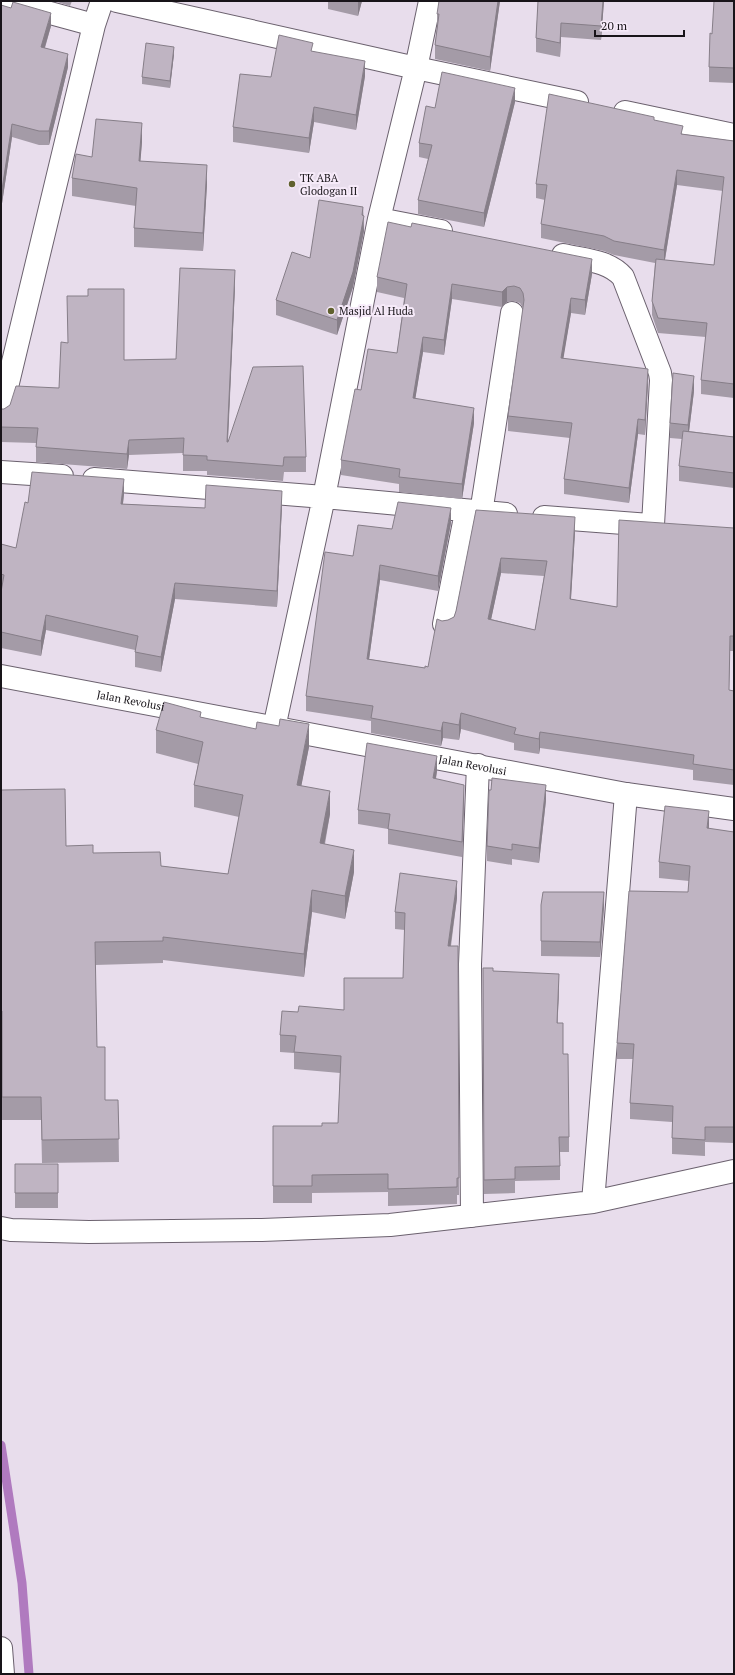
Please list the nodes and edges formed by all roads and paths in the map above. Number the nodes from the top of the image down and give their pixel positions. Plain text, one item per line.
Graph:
1 (6, 1) edge
2 (102, 1) edge
3 (117, 1) edge
4 (430, 1) edge
5 (94, 25) junction
6 (416, 68) junction
7 (734, 135) edge
8 (379, 219) junction
9 (464, 236) edge
10 (541, 251) edge
11 (512, 313) dead end
12 (1, 412) edge
13 (1, 472) edge
14 (324, 497) junction
15 (473, 512) junction
16 (653, 525) junction
17 (675, 527) edge
18 (444, 624) edge
19 (1, 676) edge
20 (274, 728) junction
21 (478, 766) junction
22 (626, 794) junction
23 (734, 809) edge
24 (734, 1171) edge
25 (593, 1202) junction
26 (472, 1216) junction
27 (1, 1228) edge
28 (1, 1648) edge
29 (3, 1674) edge

1 - 5 street
2 - 5 street
3 - 6 street
4 - 6 street
5 - 12 street
6 - 7 street
6 - 8 street
8 - 9 street
8 - 14 street
10 - 16 street
11 - 15 street
13 - 14 street
14 - 15 street
14 - 20 street
15 - 16 street
15 - 18 street
16 - 17 street
19 - 20 street, Jalan Revolusi
20 - 21 street, Jalan Revolusi
21 - 22 street, Jalan Revolusi
21 - 26 street
22 - 23 street, Jalan Revolusi
22 - 25 street
24 - 25 street
25 - 26 street
26 - 27 street
28 - 29 street

